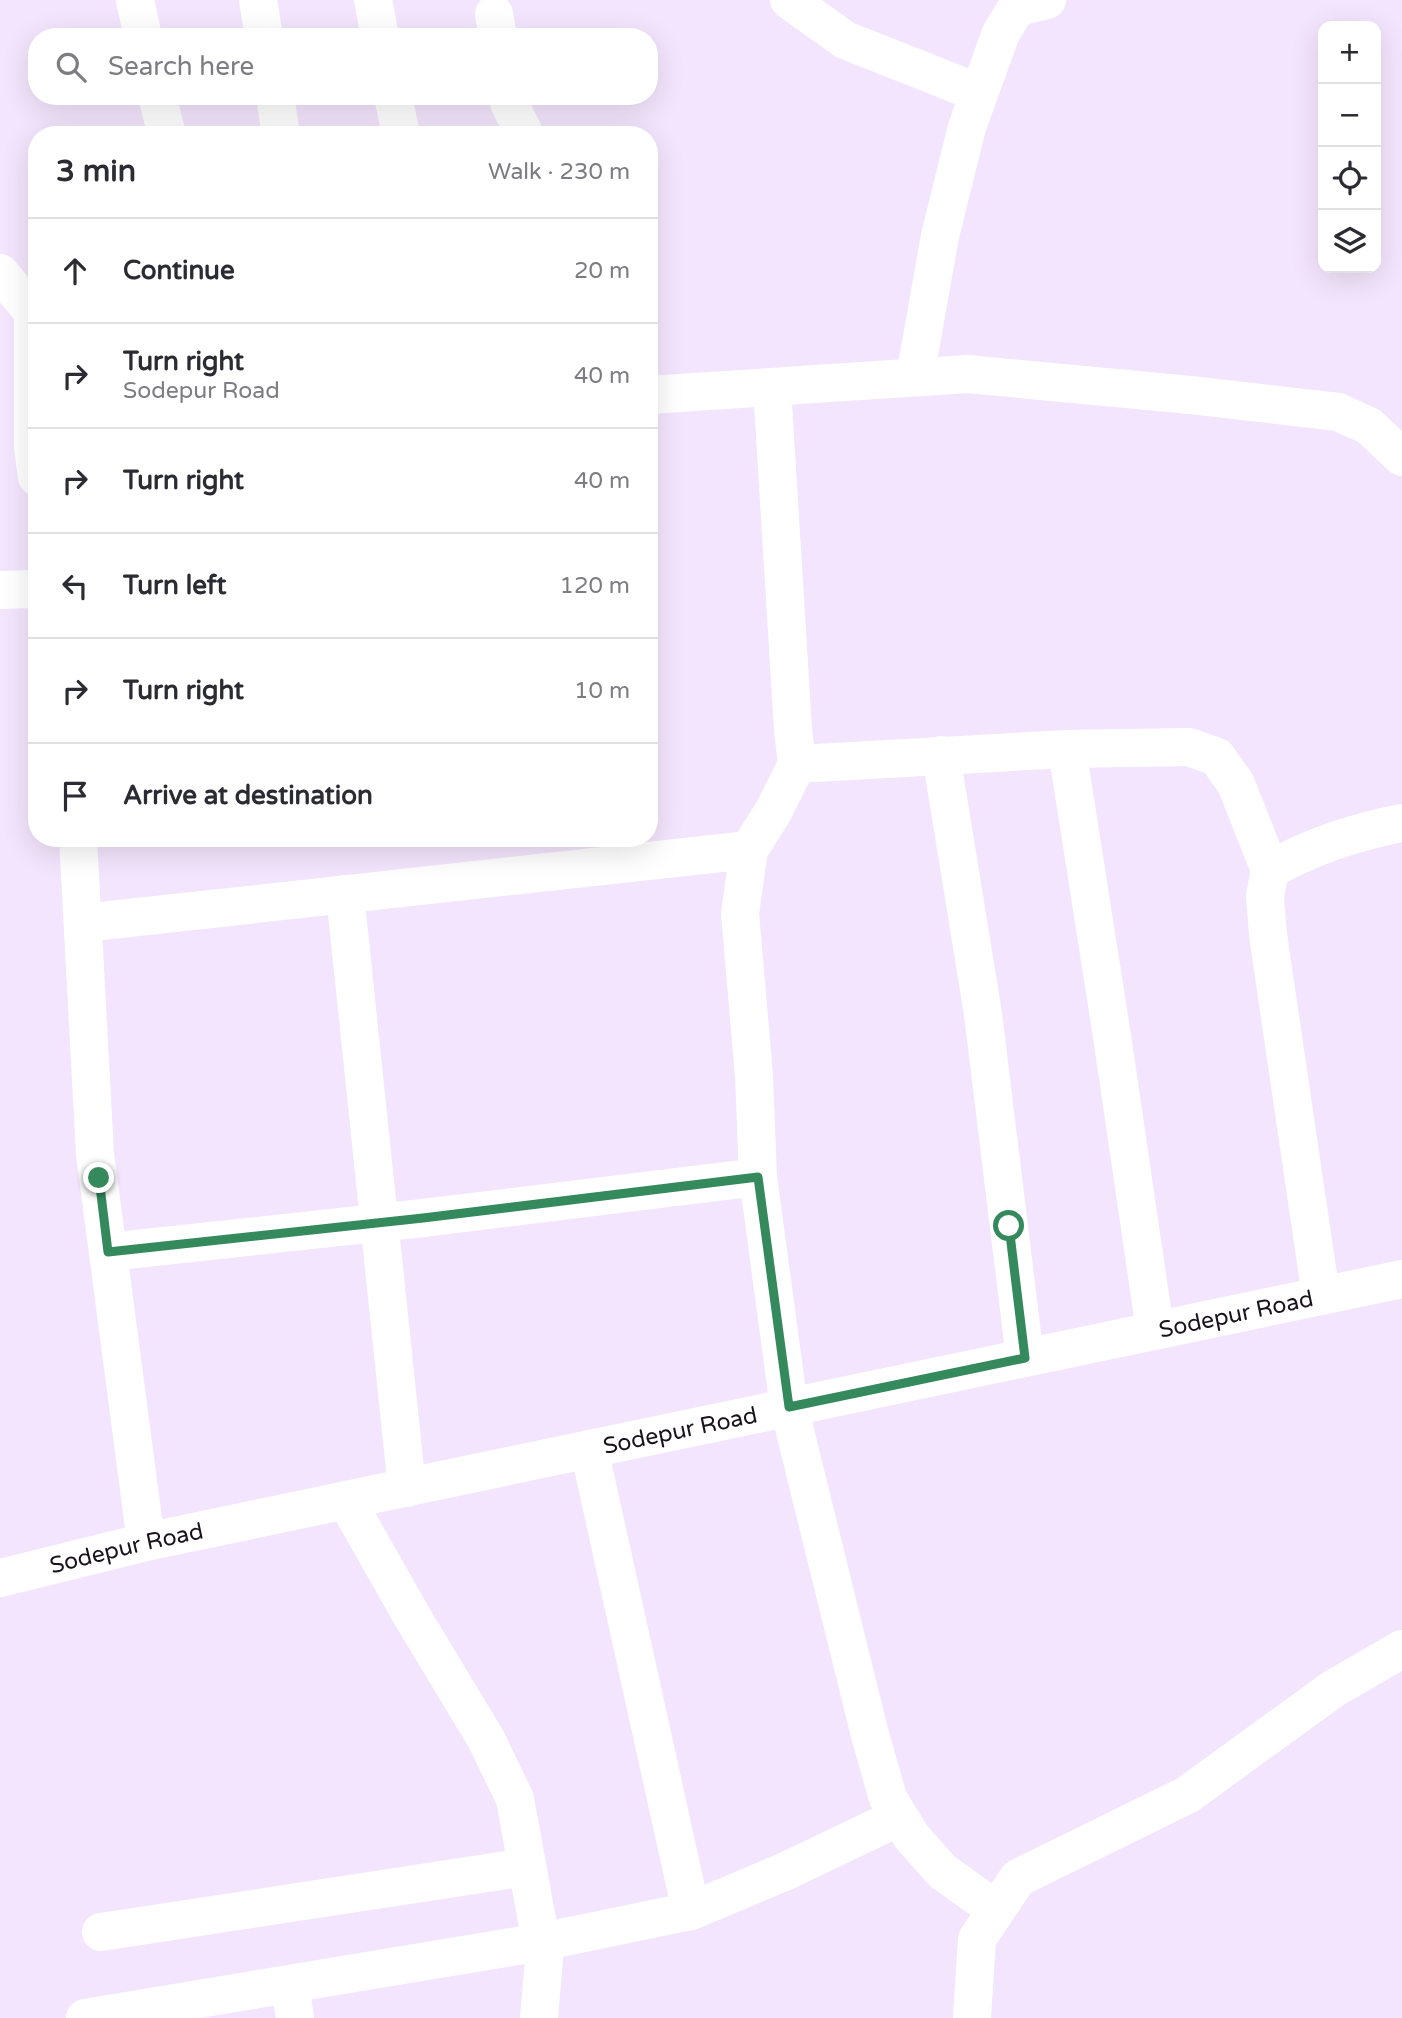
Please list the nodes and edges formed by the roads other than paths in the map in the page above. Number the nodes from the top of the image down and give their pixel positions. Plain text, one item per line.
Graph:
1 (135, 0) edge
2 (258, 0) edge
3 (373, 0) edge
4 (789, 0) edge
5 (1047, 0) edge
6 (141, 28) edge
7 (263, 28) edge
8 (378, 28) edge
9 (979, 93) junction
10 (160, 105) edge
11 (276, 105) edge
12 (395, 105) edge
13 (510, 105) edge
14 (165, 126) edge
15 (280, 126) edge
16 (399, 126) edge
17 (520, 126) edge
18 (0, 273) edge
19 (28, 305) edge
20 (915, 377) junction
21 (772, 387) junction
22 (658, 394) edge
23 (1402, 457) edge
24 (28, 589) edge
25 (0, 590) edge
26 (795, 747) junction
27 (1067, 749) junction
28 (941, 755) junction
29 (1402, 823) edge
30 (79, 847) edge
31 (749, 850) junction
32 (1270, 870) junction
33 (345, 894) junction
34 (83, 923) junction
35 (758, 1177) junction
36 (378, 1223) junction
37 (108, 1252) junction
38 (1402, 1279) edge
39 (1321, 1296) junction
40 (1155, 1331) junction
41 (1025, 1358) junction
42 (789, 1407) junction
43 (589, 1449) junction
44 (407, 1488) junction
45 (346, 1500) junction
46 (146, 1542) junction
47 (0, 1578) edge
48 (1402, 1649) edge
49 (898, 1817) junction
50 (527, 1867) junction
51 (691, 1910) junction
52 (996, 1910) junction
53 (101, 1932) dead end
54 (541, 1942) junction
55 (292, 2001) edge
56 (85, 2018) edge
57 (539, 2018) edge
58 (972, 2018) edge

1 - 6 street
2 - 7 street
3 - 8 street
4 - 9 street
5 - 9 street
9 - 20 street
10 - 14 street
11 - 15 street
12 - 16 street
13 - 17 street
18 - 19 street
20 - 21 street
20 - 23 street
21 - 22 street
21 - 26 street
24 - 25 street
26 - 28 street
26 - 31 street
27 - 28 street
27 - 32 street
27 - 40 street
28 - 41 street
29 - 32 street
30 - 34 street
31 - 33 street
31 - 35 street
32 - 39 street
33 - 34 street
33 - 36 street
34 - 37 street
35 - 36 street
35 - 42 street
36 - 37 street
36 - 44 street
37 - 46 street
38 - 39 street, Sodepur Road
39 - 40 street, Sodepur Road
40 - 41 street, Sodepur Road
41 - 42 street, Sodepur Road
42 - 43 street, Sodepur Road
42 - 49 street
43 - 44 street, Sodepur Road
43 - 51 street
44 - 45 street, Sodepur Road
45 - 46 street, Sodepur Road
45 - 50 street
46 - 47 street, Sodepur Road
48 - 52 street
49 - 51 street
49 - 52 street
50 - 53 street
50 - 54 street
51 - 54 street
52 - 58 street
54 - 55 street
54 - 57 street
55 - 56 street

